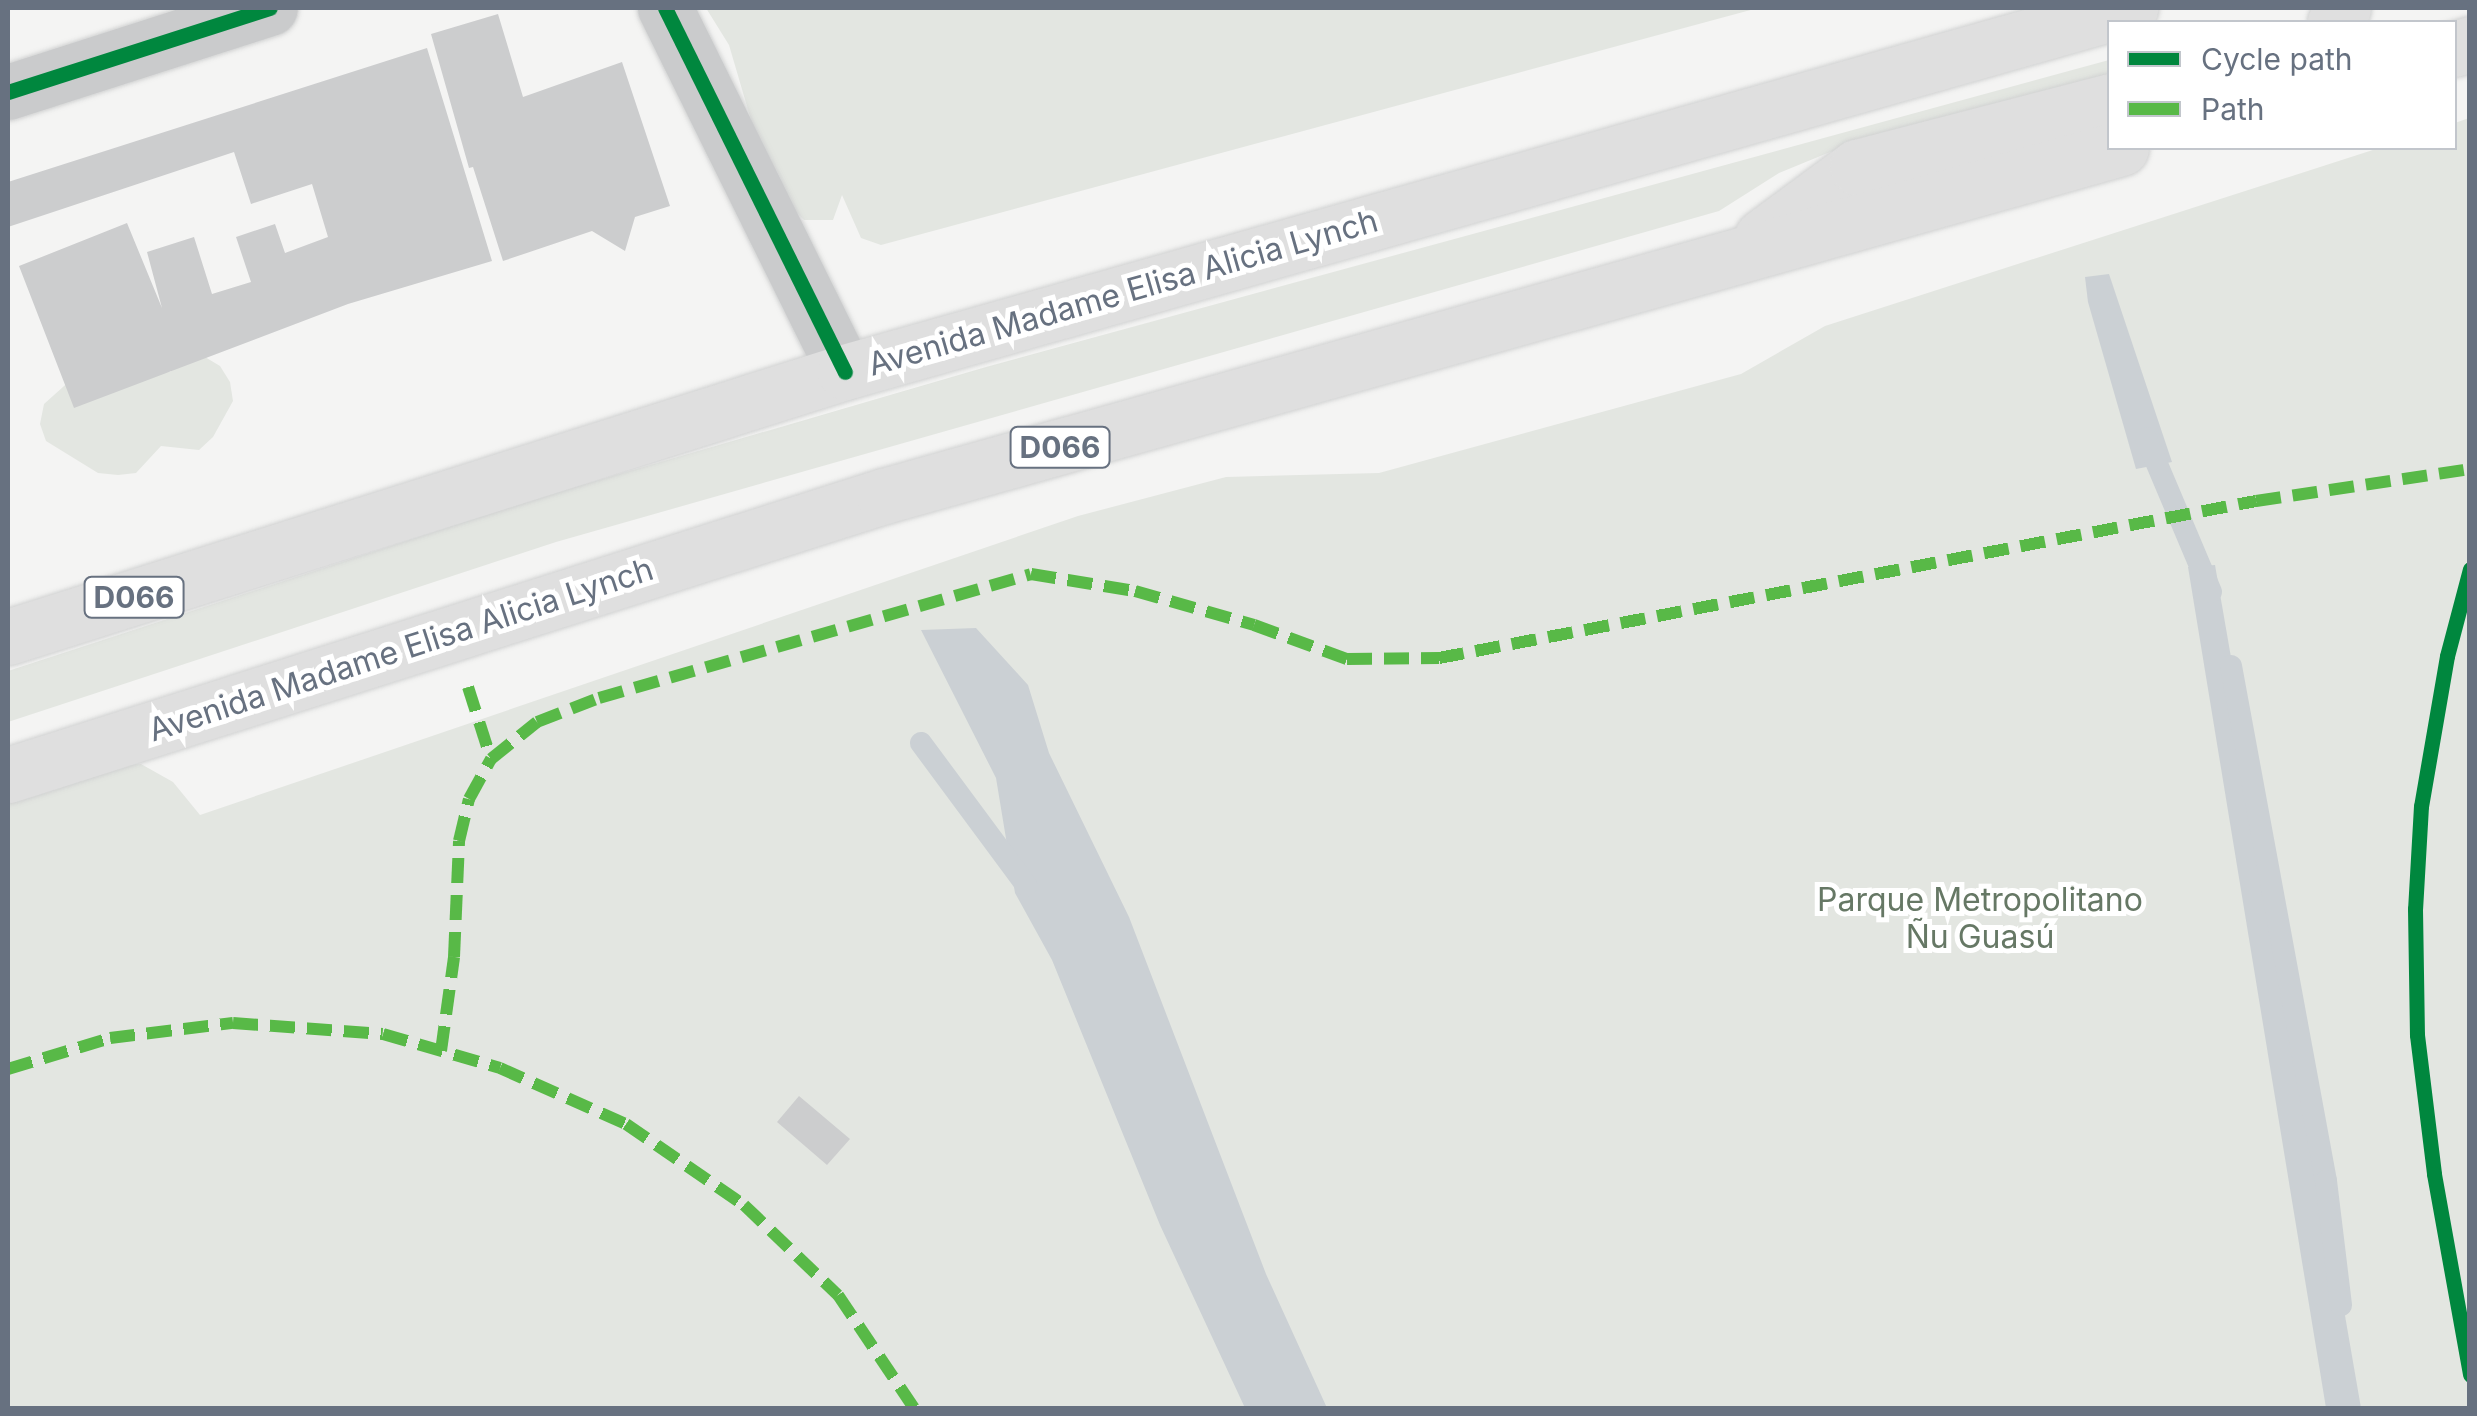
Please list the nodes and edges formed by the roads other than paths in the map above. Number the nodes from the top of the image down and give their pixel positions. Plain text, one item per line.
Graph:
1 (270, 8) edge
2 (666, 8) edge
3 (2130, 8) edge
4 (8, 92) edge
5 (2107, 103) edge
6 (2115, 150) edge
7 (1735, 257) junction
8 (845, 372) junction
9 (8, 637) edge
10 (8, 775) edge

1 - 4 street
2 - 8 street
3 - 8 highway, Avenida Madame Elisa Alicia Lynch / D066
5 - 7 highway
6 - 7 highway, Avenida Madame Elisa Alicia Lynch / D066
7 - 10 highway, Avenida Madame Elisa Alicia Lynch / D066
8 - 9 highway, Avenida Madame Elisa Alicia Lynch / D066

